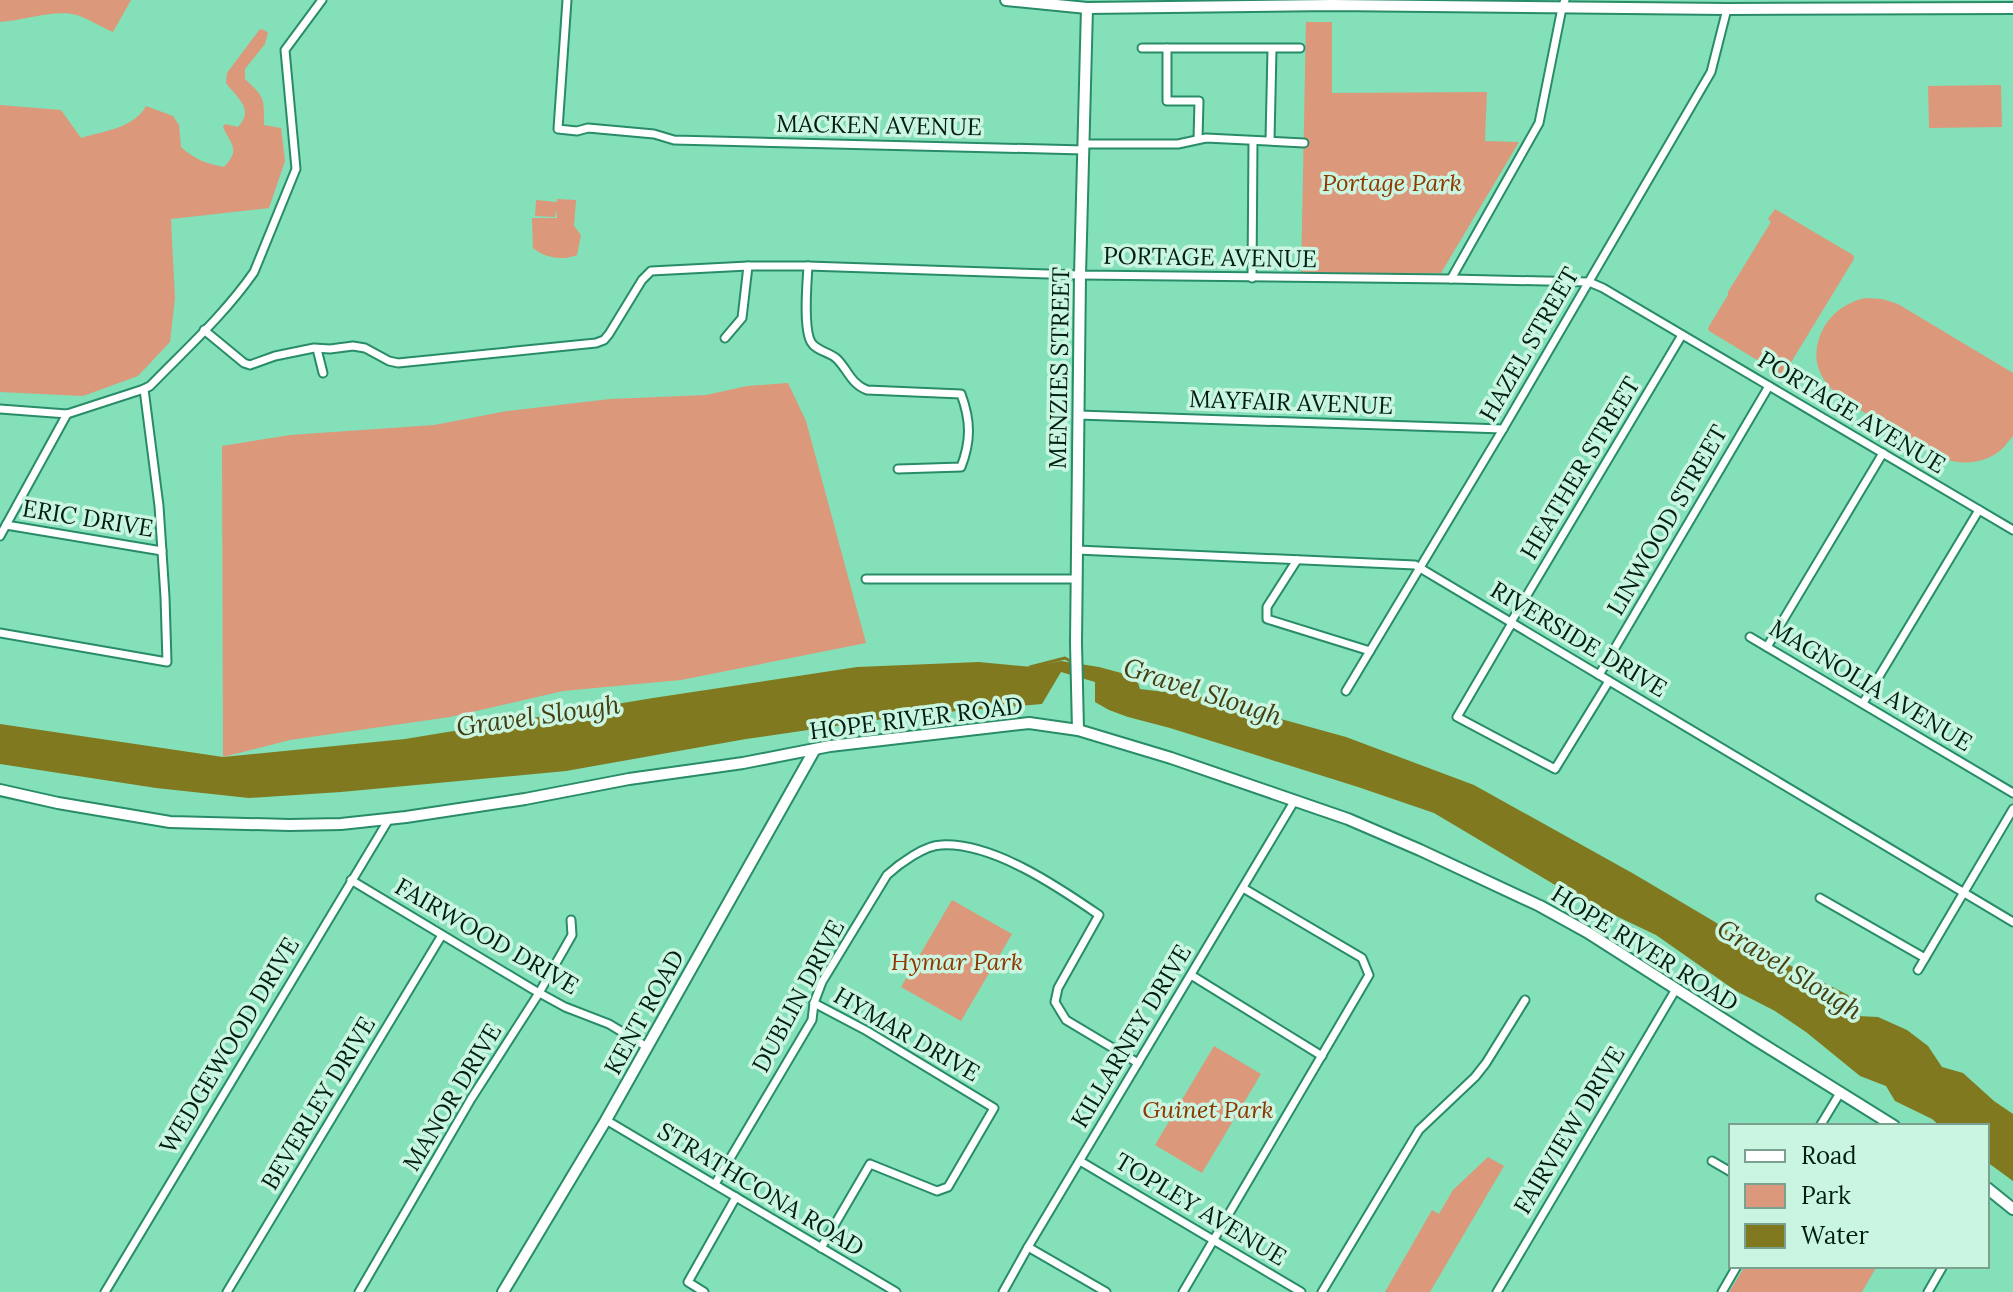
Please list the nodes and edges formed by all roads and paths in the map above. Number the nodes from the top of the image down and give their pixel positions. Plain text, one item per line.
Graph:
1 (322, 0) edge
2 (567, 0) edge
3 (1006, 0) edge
4 (1052, 2) edge
5 (1310, 3) edge
6 (1331, 3) edge
7 (1564, 4) edge
8 (1796, 4) edge
9 (1087, 8) junction
10 (2013, 8) edge
11 (1727, 9) junction
12 (1142, 48) dead end
13 (1167, 48) junction
14 (1300, 48) dead end
15 (1272, 49) junction
16 (1198, 139) junction
17 (1270, 140) junction
18 (1253, 141) junction
19 (1304, 143) dead end
20 (1084, 147) junction
21 (748, 266) junction
22 (808, 266) junction
23 (1080, 275) junction
24 (1252, 278) junction
25 (1451, 279) junction
26 (1589, 282) junction
27 (204, 330) junction
28 (1682, 335) junction
29 (725, 338) dead end
30 (317, 349) junction
31 (323, 373) dead end
32 (1769, 386) junction
33 (144, 389) junction
34 (0, 409) edge
35 (67, 414) junction
36 (1078, 415) junction
37 (1503, 429) junction
38 (1883, 453) junction
39 (898, 469) dead end
40 (1979, 510) junction
41 (6, 525) junction
42 (2013, 530) edge
43 (0, 536) edge
44 (1077, 550) junction
45 (162, 551) junction
46 (1297, 560) junction
47 (1419, 567) junction
48 (866, 579) dead end
49 (1077, 579) junction
50 (1511, 622) junction
51 (0, 633) edge
52 (1750, 637) dead end
53 (1767, 647) junction
54 (1370, 651) junction
55 (1599, 675) junction
56 (1609, 681) junction
57 (1346, 691) dead end
58 (1863, 703) junction
59 (1078, 730) junction
60 (815, 749) junction
61 (0, 790) edge
62 (2013, 793) edge
63 (1295, 800) junction
64 (2013, 809) edge
65 (389, 819) junction
66 (351, 880) junction
67 (1243, 888) junction
68 (1964, 893) junction
69 (1820, 898) dead end
70 (571, 920) dead end
71 (2013, 922) edge
72 (442, 935) junction
73 (1925, 958) junction
74 (1918, 970) dead end
75 (1191, 975) junction
76 (1676, 989) junction
77 (539, 993) junction
78 (1525, 1000) dead end
79 (814, 1003) junction
80 (647, 1047) junction
81 (1322, 1056) junction
82 (1138, 1063) junction
83 (1840, 1093) junction
84 (606, 1120) junction
85 (1821, 1124) edge
86 (1891, 1124) edge
87 (1080, 1161) junction
88 (1712, 1161) dead end
89 (1729, 1171) edge
90 (715, 1184) junction
91 (1989, 1192) edge
92 (736, 1197) junction
93 (2013, 1209) edge
94 (1214, 1240) junction
95 (1028, 1247) junction
96 (821, 1248) junction
97 (1736, 1268) edge
98 (1942, 1268) edge
99 (105, 1292) edge
100 (227, 1292) edge
101 (359, 1292) edge
102 (503, 1292) edge
103 (704, 1292) edge
104 (896, 1292) edge
105 (1003, 1292) edge
106 (1106, 1292) edge
107 (1183, 1292) edge
108 (1301, 1292) edge
109 (1322, 1292) edge
110 (1497, 1292) edge
111 (1722, 1292) edge
112 (1928, 1292) edge

1 - 27 street
2 - 20 street, MACKEN AVENUE
3 - 4 street
4 - 9 street
5 - 6 street
5 - 9 street
6 - 7 street
7 - 11 street
7 - 25 street
8 - 10 street
8 - 11 street
9 - 20 street, MENZIES STREET
11 - 26 street, HAZEL STREET
12 - 13 street
13 - 15 street
13 - 16 street
14 - 15 street
15 - 17 street
16 - 18 street, MACKEN AVENUE
16 - 20 street, MACKEN AVENUE
17 - 18 street, MACKEN AVENUE
17 - 19 street, MACKEN AVENUE
18 - 24 street
20 - 23 street, MENZIES STREET
21 - 22 street, PORTAGE AVENUE
21 - 29 street
21 - 30 street, PORTAGE AVENUE
22 - 23 street, PORTAGE AVENUE
22 - 39 street
23 - 24 street, PORTAGE AVENUE
23 - 36 street, MENZIES STREET
24 - 25 street, PORTAGE AVENUE
25 - 26 street, PORTAGE AVENUE
26 - 28 street, PORTAGE AVENUE
26 - 37 street, HAZEL STREET
27 - 30 street, PORTAGE AVENUE
27 - 33 street
28 - 32 street, PORTAGE AVENUE
28 - 50 street, HEATHER STREET
30 - 31 street
32 - 38 street, PORTAGE AVENUE
32 - 55 street, LINWOOD STREET
33 - 35 street
33 - 45 street
34 - 35 street
35 - 41 street
36 - 37 street, MAYFAIR AVENUE
36 - 44 street, MENZIES STREET
37 - 47 street, HAZEL STREET
38 - 40 street, PORTAGE AVENUE
38 - 53 street
40 - 42 street, PORTAGE AVENUE
40 - 58 street
41 - 43 street
41 - 45 street, ERIC DRIVE
44 - 46 street, RIVERSIDE DRIVE
44 - 49 street, MENZIES STREET
45 - 51 street
46 - 47 street, RIVERSIDE DRIVE
46 - 54 street
47 - 50 street, RIVERSIDE DRIVE
47 - 54 street, HAZEL STREET
48 - 49 street
49 - 59 street, MENZIES STREET
50 - 55 street, RIVERSIDE DRIVE
50 - 56 street, HEATHER STREET
52 - 53 street, MAGNOLIA AVENUE
53 - 58 street, MAGNOLIA AVENUE
54 - 57 street, HAZEL STREET
55 - 56 street, RIVERSIDE DRIVE
56 - 68 street, RIVERSIDE DRIVE
58 - 62 street, MAGNOLIA AVENUE
59 - 60 street, HOPE RIVER ROAD
59 - 63 street, HOPE RIVER ROAD
60 - 65 street, HOPE RIVER ROAD
60 - 80 street, KENT ROAD
61 - 65 street, HOPE RIVER ROAD
63 - 67 street, KILLARNEY DRIVE
63 - 76 street, HOPE RIVER ROAD
64 - 68 street
65 - 66 street, WEDGEWOOD DRIVE
66 - 72 street, FAIRWOOD DRIVE
66 - 99 street, WEDGEWOOD DRIVE
67 - 75 street, KILLARNEY DRIVE
67 - 81 street
68 - 71 street, RIVERSIDE DRIVE
68 - 73 street
69 - 73 street
70 - 77 street, MANOR DRIVE
72 - 77 street, FAIRWOOD DRIVE
72 - 100 street, BEVERLEY DRIVE
73 - 74 street
75 - 81 street
75 - 82 street, KILLARNEY DRIVE
76 - 83 street, HOPE RIVER ROAD
76 - 110 street, FAIRVIEW DRIVE
77 - 80 street, FAIRWOOD DRIVE
77 - 101 street, MANOR DRIVE
78 - 109 street
79 - 82 street, DUBLIN DRIVE
79 - 90 street, DUBLIN DRIVE
79 - 96 street, HYMAR DRIVE
80 - 84 street, KENT ROAD
81 - 94 street
82 - 87 street, KILLARNEY DRIVE
83 - 85 street
83 - 86 street, HOPE RIVER ROAD
84 - 90 street, STRATHCONA ROAD
84 - 102 street, KENT ROAD
87 - 94 street, TOPLEY AVENUE
87 - 95 street, KILLARNEY DRIVE
88 - 89 street
90 - 92 street, STRATHCONA ROAD
91 - 93 street
92 - 96 street, STRATHCONA ROAD
92 - 103 street
94 - 107 street
94 - 108 street, TOPLEY AVENUE
95 - 105 street, KILLARNEY DRIVE
95 - 106 street
96 - 104 street, STRATHCONA ROAD
97 - 111 street
98 - 112 street

